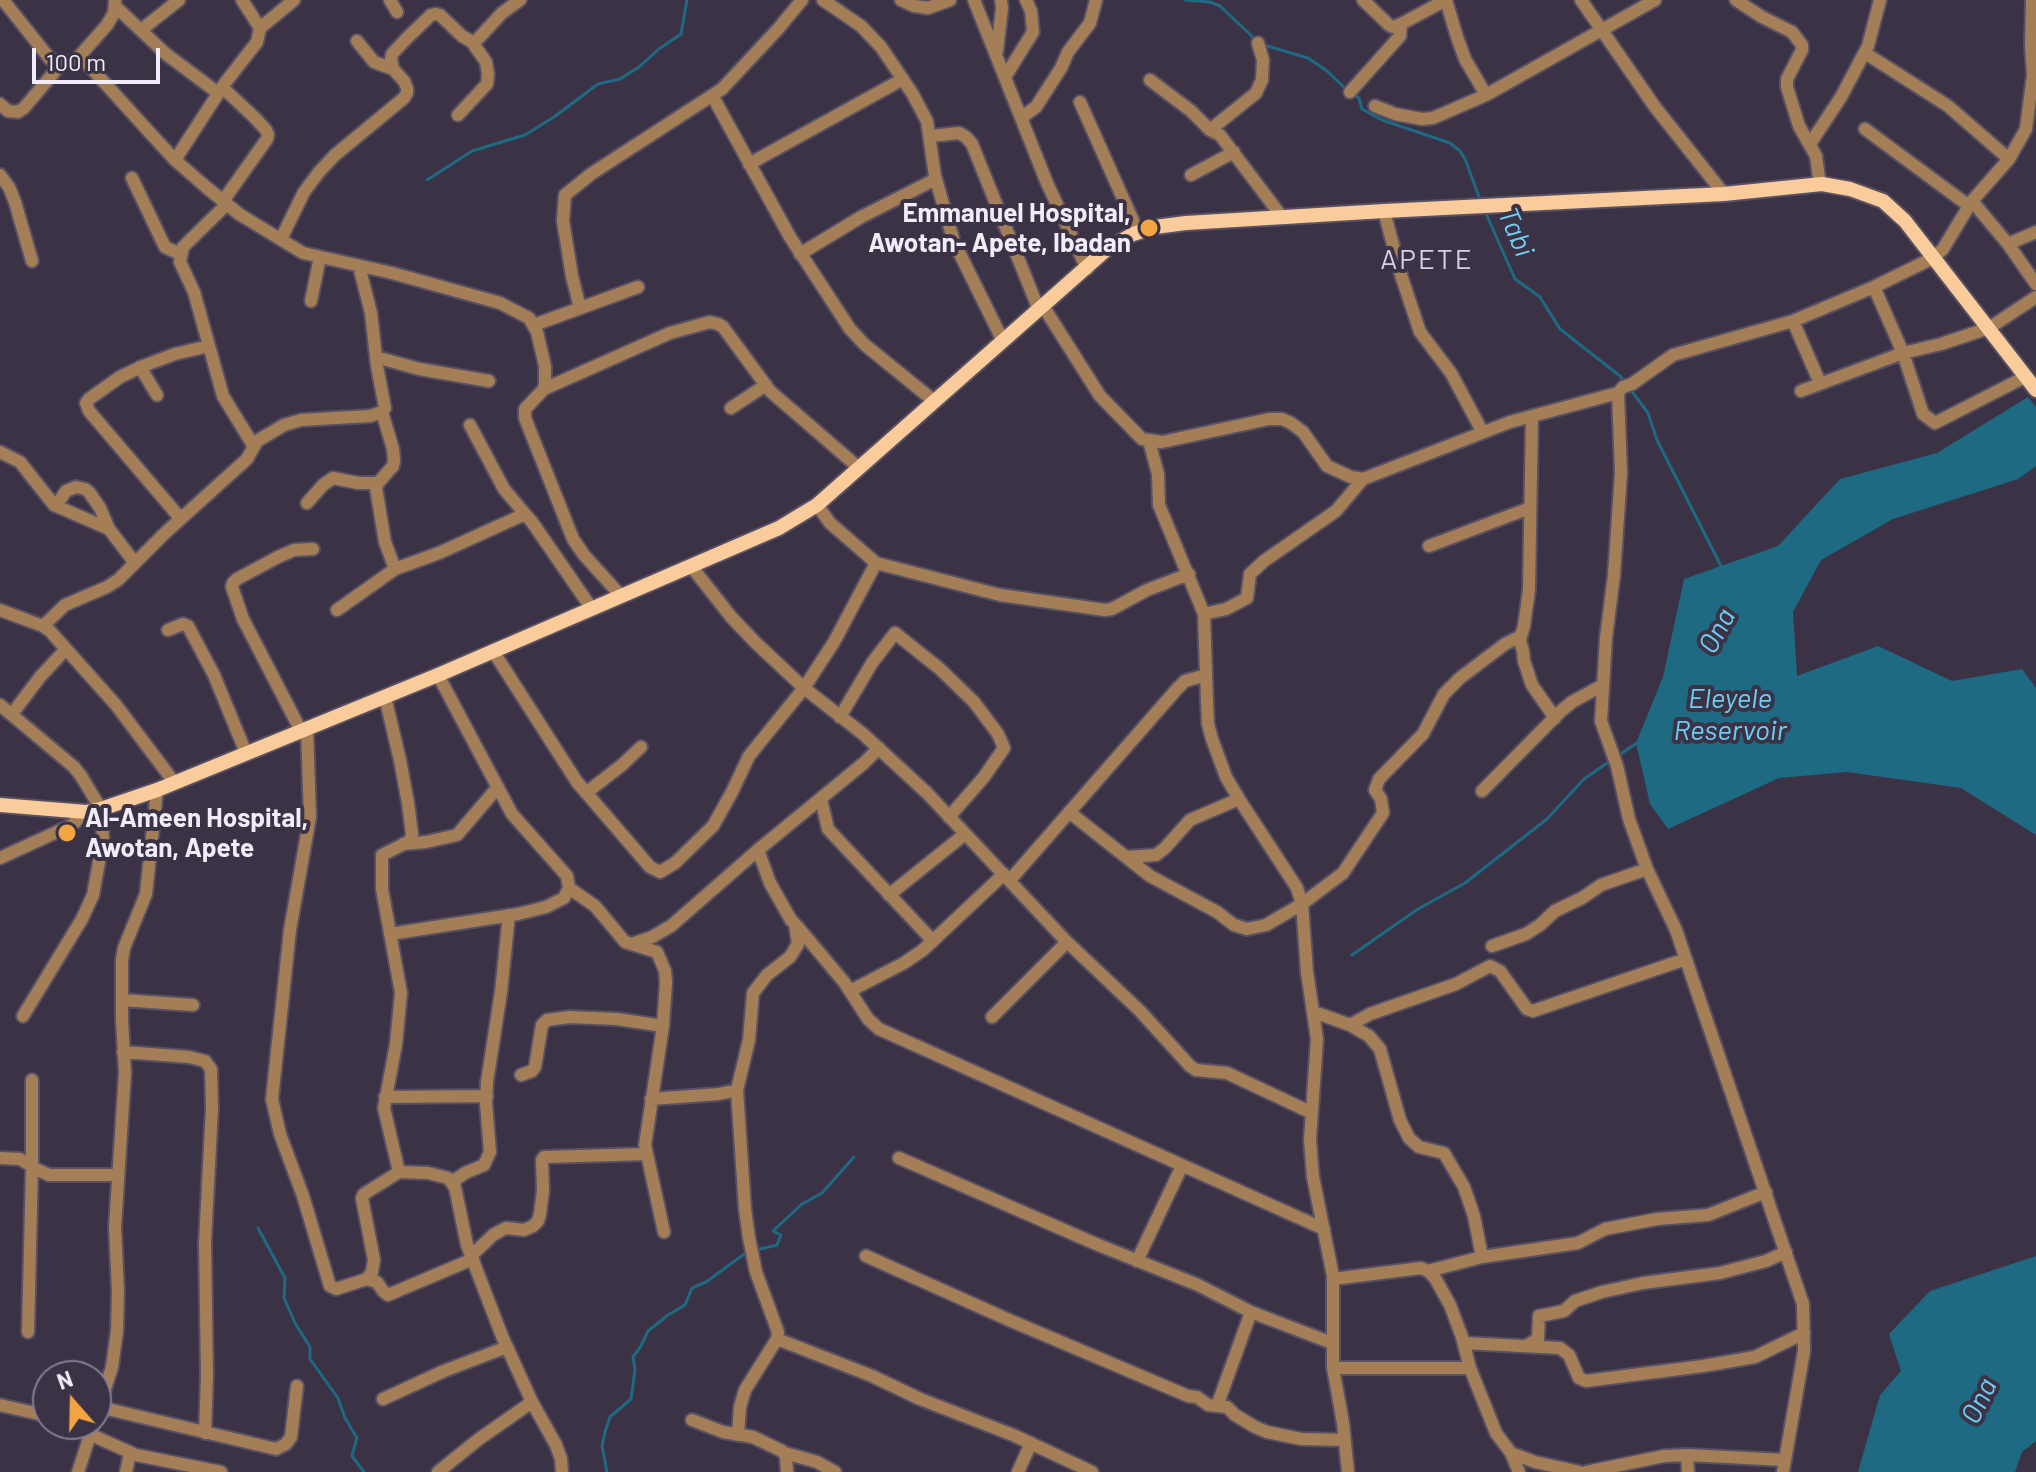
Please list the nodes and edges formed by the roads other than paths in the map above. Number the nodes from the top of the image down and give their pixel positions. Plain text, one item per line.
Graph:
1 (3, 0) edge
2 (179, 0) edge
3 (242, 0) edge
4 (294, 0) edge
5 (390, 0) edge
6 (520, 0) edge
7 (802, 0) edge
8 (823, 0) edge
9 (901, 0) edge
10 (950, 0) edge
11 (974, 0) edge
12 (1001, 0) edge
13 (1026, 0) edge
14 (1096, 0) edge
15 (1363, 0) edge
16 (1446, 0) edge
17 (1581, 0) edge
18 (1655, 0) edge
19 (1736, 0) edge
20 (1880, 0) edge
21 (2032, 0) edge
22 (115, 3) edge
23 (397, 12) dead end
24 (1401, 24) junction
25 (260, 28) junction
26 (141, 30) junction
27 (1601, 31) junction
28 (357, 41) dead end
29 (472, 42) junction
30 (1258, 43) dead end
31 (1865, 53) junction
32 (996, 54) junction
33 (76, 60) junction
34 (62, 63) junction
35 (393, 69) junction
36 (2035, 75) edge
37 (1005, 77) junction
38 (903, 79) junction
39 (1150, 80) dead end
40 (220, 90) junction
41 (1350, 92) dead end
42 (1486, 95) junction
43 (713, 97) junction
44 (1080, 102) dead end
45 (0, 104) edge
46 (1375, 106) dead end
47 (458, 115) dead end
48 (1022, 117) junction
49 (1865, 129) dead end
50 (1210, 130) junction
51 (931, 136) junction
52 (1810, 144) junction
53 (1234, 152) junction
54 (2009, 159) junction
55 (175, 160) junction
56 (749, 164) junction
57 (0, 175) edge
58 (1191, 175) dead end
59 (132, 178) dead end
60 (936, 179) junction
61 (1820, 185) junction
62 (1724, 194) junction
63 (225, 202) junction
64 (1970, 203) junction
65 (1384, 211) junction
66 (1282, 217) junction
67 (1138, 232) junction
68 (2036, 232) edge
69 (281, 239) junction
70 (2008, 244) junction
71 (180, 254) junction
72 (800, 254) junction
73 (320, 257) junction
74 (1933, 258) junction
75 (32, 261) dead end
76 (359, 266) junction
77 (1087, 269) junction
78 (2036, 284) edge
79 (638, 287) dead end
80 (1874, 287) junction
81 (2036, 297) edge
82 (311, 301) dead end
83 (580, 308) junction
84 (1041, 308) junction
85 (1793, 321) junction
86 (534, 325) junction
87 (1989, 328) junction
88 (1003, 341) junction
89 (209, 346) junction
90 (1903, 353) junction
91 (376, 357) junction
92 (140, 367) junction
93 (2025, 377) junction
94 (489, 381) dead end
95 (1820, 383) junction
96 (766, 385) junction
97 (1624, 388) junction
98 (544, 389) junction
99 (2036, 390) edge
100 (1801, 391) dead end
101 (157, 395) dead end
102 (934, 401) junction
103 (731, 408) dead end
104 (382, 412) junction
105 (1532, 416) junction
106 (470, 425) dead end
107 (1482, 431) junction
108 (1149, 441) junction
109 (253, 445) junction
110 (0, 452) edge
111 (859, 468) junction
112 (1363, 479) junction
113 (378, 483) junction
114 (307, 503) dead end
115 (817, 505) junction
116 (56, 506) junction
117 (1530, 508) junction
118 (525, 514) junction
119 (181, 519) junction
120 (109, 529) junction
121 (1429, 546) dead end
122 (313, 549) dead end
123 (135, 563) junction
124 (876, 563) junction
125 (691, 566) junction
126 (395, 569) junction
127 (1189, 574) junction
128 (621, 596) junction
129 (592, 609) junction
130 (0, 610) edge
131 (337, 610) dead end
132 (1204, 614) junction
133 (43, 626) junction
134 (168, 630) dead end
135 (1521, 636) junction
136 (66, 649) junction
137 (493, 651) junction
138 (438, 675) junction
139 (1206, 675) junction
140 (1603, 685) junction
141 (804, 688) junction
142 (385, 697) junction
143 (0, 705) edge
144 (12, 714) junction
145 (840, 717) junction
146 (1555, 718) junction
147 (304, 730) junction
148 (641, 747) dead end
149 (879, 748) junction
150 (246, 753) junction
151 (174, 782) junction
152 (498, 787) junction
153 (157, 790) junction
154 (1482, 791) dead end
155 (586, 793) junction
156 (821, 799) junction
157 (1239, 799) junction
158 (0, 805) edge
159 (101, 809) junction
160 (86, 812) junction
161 (1069, 812) junction
162 (949, 817) junction
163 (965, 834) junction
164 (403, 844) junction
165 (758, 850) junction
166 (1126, 857) junction
167 (0, 858) edge
168 (1647, 869) junction
169 (1007, 877) junction
170 (569, 888) junction
171 (889, 895) junction
172 (1302, 904) junction
173 (509, 915) junction
174 (795, 924) junction
175 (390, 934) junction
176 (933, 941) junction
177 (1067, 942) junction
178 (632, 944) junction
179 (1492, 946) dead end
180 (1686, 959) junction
181 (850, 991) junction
182 (122, 1000) junction
183 (193, 1005) dead end
184 (1314, 1012) junction
185 (23, 1016) dead end
186 (992, 1017) dead end
187 (1350, 1025) junction
188 (663, 1026) junction
189 (123, 1052) junction
190 (521, 1075) dead end
191 (32, 1080) dead end
192 (737, 1090) junction
193 (487, 1096) junction
194 (385, 1097) junction
195 (651, 1099) junction
196 (1310, 1112) junction
197 (646, 1154) junction
198 (0, 1158) edge
199 (899, 1158) dead end
200 (32, 1166) junction
201 (1182, 1166) junction
202 (399, 1172) junction
203 (118, 1175) junction
204 (452, 1182) junction
205 (1766, 1192) junction
206 (1324, 1229) junction
207 (664, 1232) dead end
208 (1786, 1252) junction
209 (866, 1256) dead end
210 (1482, 1257) junction
211 (472, 1258) junction
212 (1137, 1261) junction
213 (1428, 1271) junction
214 (367, 1279) junction
215 (1333, 1279) junction
216 (1251, 1312) junction
217 (28, 1332) dead end
218 (1804, 1333) junction
219 (777, 1339) junction
220 (1332, 1343) junction
221 (1464, 1343) junction
222 (1526, 1346) junction
223 (507, 1347) junction
224 (112, 1367) edge
225 (1333, 1368) junction
226 (1470, 1368) junction
227 (297, 1386) dead end
228 (383, 1399) dead end
229 (532, 1402) junction
230 (0, 1405) edge
231 (1217, 1406) junction
232 (32, 1412) edge
233 (112, 1415) edge
234 (692, 1420) dead end
235 (205, 1433) junction
236 (738, 1435) junction
237 (88, 1440) edge
238 (104, 1440) edge
239 (1345, 1440) junction
240 (1031, 1443) junction
241 (130, 1453) junction
242 (785, 1453) junction
243 (1511, 1453) junction
244 (1687, 1455) junction
245 (1784, 1466) edge
246 (78, 1472) edge
247 (126, 1472) edge
248 (221, 1472) edge
249 (438, 1472) edge
250 (562, 1472) edge
251 (787, 1472) edge
252 (835, 1472) edge
253 (1018, 1472) edge
254 (1092, 1472) edge
255 (1348, 1472) edge
256 (1519, 1472) edge
257 (1583, 1472) edge
258 (1688, 1472) edge

1 - 34 street
2 - 26 street
3 - 25 street
4 - 25 street
5 - 23 street
6 - 29 street
7 - 43 street
8 - 38 street
9 - 10 street
11 - 32 street
12 - 32 street
13 - 37 street
14 - 48 street
15 - 24 street
16 - 24 street
16 - 42 street
17 - 27 street
18 - 27 street
19 - 52 street
20 - 31 street
21 - 36 street
22 - 26 street
22 - 33 street
24 - 41 street
25 - 40 street
26 - 40 street
27 - 42 street
27 - 62 street
28 - 35 street
29 - 35 street
29 - 47 street
30 - 50 street
31 - 52 street
31 - 54 street
32 - 37 street
33 - 34 street
33 - 55 street
34 - 45 street
35 - 69 street
36 - 54 street
37 - 48 street
38 - 51 street
38 - 56 street
39 - 50 street
40 - 55 street
40 - 63 street
42 - 46 street
43 - 56 street
43 - 83 street
44 - 67 street
48 - 77 street
49 - 64 street
50 - 53 street
51 - 60 street
51 - 84 street
52 - 61 street
53 - 58 street
53 - 66 street
54 - 64 street
55 - 63 street
56 - 72 street
57 - 75 street
59 - 71 street
60 - 72 street
60 - 88 street
61 - 62 main road
61 - 74 main road
62 - 65 main road
63 - 69 street
63 - 71 street
64 - 70 street
64 - 74 street
65 - 66 main road
65 - 107 street
66 - 67 main road
67 - 77 main road
68 - 70 street
69 - 73 street
70 - 78 street
71 - 89 street
72 - 102 street
73 - 76 street
73 - 82 street
74 - 80 street
74 - 87 main road
76 - 86 street
76 - 91 street
77 - 84 main road
79 - 83 street
80 - 85 street
80 - 90 street
81 - 87 street
83 - 86 street
84 - 88 main road
84 - 108 street
85 - 95 street
85 - 97 street
86 - 98 street
87 - 90 street
87 - 93 main road
88 - 102 main road
89 - 92 street
89 - 109 street
90 - 93 street
90 - 95 street
91 - 94 street
91 - 104 street
92 - 101 street
92 - 119 street
93 - 99 main road
95 - 100 street
96 - 98 street
96 - 103 street
96 - 111 street
97 - 105 street
97 - 140 street
98 - 128 street
102 - 111 main road
104 - 109 street
104 - 113 street
105 - 107 street
105 - 117 street
106 - 118 street
107 - 112 street
108 - 112 street
108 - 127 street
109 - 119 street
110 - 116 street
111 - 115 main road
112 - 132 street
113 - 114 street
113 - 126 street
115 - 124 street
115 - 125 main road
116 - 120 street
116 - 120 street
117 - 121 street
117 - 135 street
118 - 126 street
118 - 129 street
119 - 123 street
120 - 123 street
122 - 147 street
123 - 133 street
124 - 127 street
124 - 141 street
125 - 128 main road
125 - 141 street
126 - 131 street
127 - 132 street
128 - 129 main road
129 - 137 main road
130 - 133 street
132 - 139 street
133 - 136 street
134 - 150 street
135 - 146 street
135 - 172 street
136 - 144 street
136 - 151 street
137 - 138 main road
137 - 155 street
138 - 142 main road
138 - 152 street
139 - 157 street
139 - 161 street
140 - 146 street
140 - 168 street
141 - 145 street
141 - 155 street
142 - 147 main road
142 - 164 street
143 - 144 street
144 - 159 street
145 - 149 street
145 - 162 street
146 - 154 street
147 - 150 main road
147 - 214 street
148 - 155 street
149 - 156 street
149 - 162 street
150 - 151 main road
151 - 153 main road
152 - 164 street
152 - 170 street
153 - 159 main road
153 - 182 street
156 - 165 street
156 - 171 street
157 - 166 street
157 - 172 street
158 - 160 main road
159 - 160 main road
159 - 185 street
160 - 167 street
161 - 166 street
161 - 169 street
162 - 163 street
163 - 169 street
163 - 171 street
164 - 175 street
165 - 174 street
165 - 178 street
166 - 172 street
168 - 179 street
168 - 180 street
169 - 176 street
169 - 177 street
170 - 173 street
170 - 178 street
171 - 176 street
172 - 184 street
173 - 175 street
173 - 193 street
174 - 181 street
174 - 192 street
175 - 194 street
176 - 181 street
177 - 186 street
177 - 196 street
178 - 188 street
180 - 187 street
180 - 205 street
181 - 201 street
182 - 183 street
182 - 189 street
184 - 187 street
184 - 196 street
187 - 210 street
188 - 190 street
188 - 195 street
189 - 203 street
189 - 235 street
191 - 200 street
192 - 195 street
192 - 219 street
193 - 194 street
193 - 204 street
194 - 202 street
195 - 197 street
196 - 206 street
197 - 207 street
197 - 211 street
198 - 200 street
199 - 212 street
200 - 203 street
200 - 217 street
201 - 206 street
201 - 212 street
202 - 204 street
202 - 214 street
203 - 224 street
204 - 211 street
205 - 208 street
205 - 210 street
206 - 215 street
208 - 218 street
208 - 222 street
209 - 231 street
210 - 213 street
211 - 214 street
211 - 223 street
212 - 216 street
213 - 215 street
213 - 221 street
215 - 220 street
216 - 220 street
216 - 231 street
218 - 222 street
218 - 245 street
219 - 236 street
219 - 240 street
220 - 225 street
221 - 222 street
221 - 226 street
223 - 228 street
223 - 229 street
225 - 226 street
225 - 239 street
226 - 243 street
227 - 235 street
229 - 249 street
229 - 250 street
230 - 232 street
231 - 239 street
233 - 235 street
234 - 236 street
236 - 242 street
237 - 246 street
238 - 241 street
239 - 255 street
240 - 253 street
240 - 254 street
241 - 247 street
241 - 248 street
242 - 251 street
242 - 252 street
243 - 256 street
243 - 257 street
244 - 245 street
244 - 257 street
244 - 258 street

